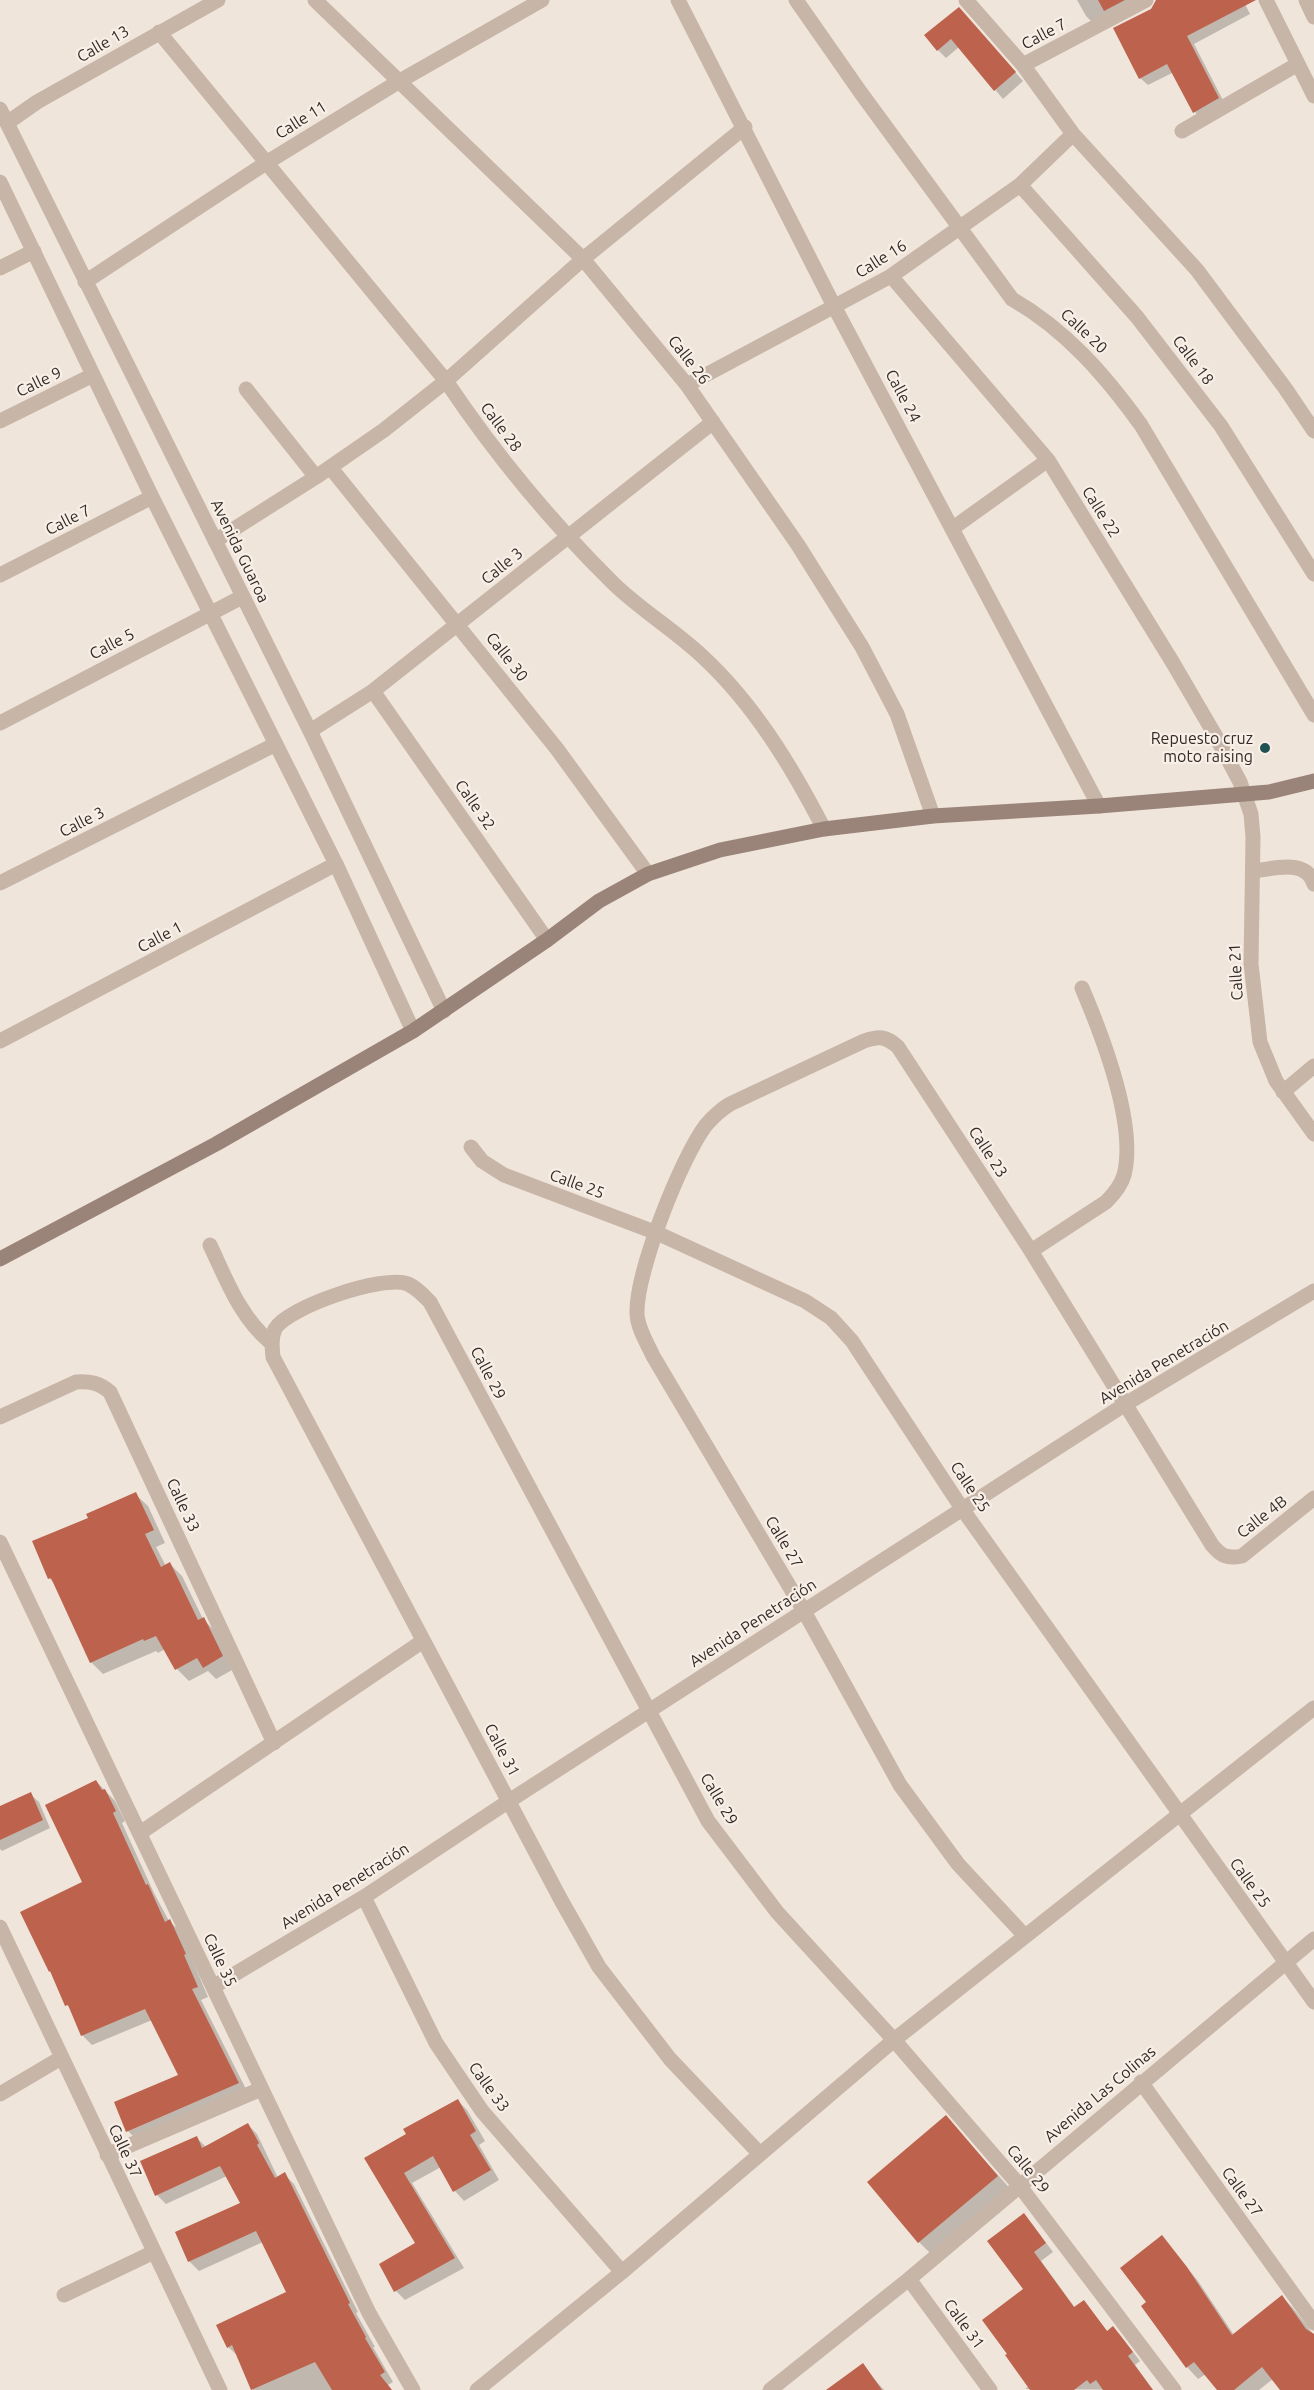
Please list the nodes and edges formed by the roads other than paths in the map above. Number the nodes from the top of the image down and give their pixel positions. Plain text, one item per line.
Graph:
1 (218, 0) edge
2 (315, 0) edge
3 (542, 0) edge
4 (678, 0) edge
5 (796, 0) edge
6 (966, 0) edge
7 (1146, 0) edge
8 (1266, 0) edge
9 (1306, 0) edge
10 (1314, 16) edge
11 (159, 32) junction
12 (1298, 64) junction
13 (1023, 65) junction
14 (398, 82) junction
15 (1314, 96) edge
16 (3, 116) edge
17 (745, 127) junction
18 (1182, 131) dead end
19 (1073, 134) junction
20 (266, 163) junction
21 (0, 182) edge
22 (1020, 185) junction
23 (960, 228) junction
24 (34, 251) junction
25 (583, 259) junction
26 (0, 268) edge
27 (891, 276) junction
28 (85, 282) junction
29 (835, 308) junction
30 (93, 375) junction
31 (446, 381) junction
32 (687, 385) junction
33 (246, 389) dead end
34 (0, 421) edge
35 (713, 422) junction
36 (1314, 431) edge
37 (1048, 460) junction
38 (330, 467) junction
39 (316, 477) junction
40 (152, 498) junction
41 (953, 528) junction
42 (568, 535) junction
43 (215, 541) junction
44 (1314, 574) edge
45 (0, 575) edge
46 (242, 597) junction
47 (211, 613) junction
48 (459, 624) junction
49 (373, 691) junction
50 (1314, 715) edge
51 (0, 723) edge
52 (310, 731) junction
53 (276, 744) junction
54 (1314, 781) edge
55 (1244, 793) junction
56 (1099, 806) junction
57 (933, 816) junction
58 (824, 829) junction
59 (336, 864) junction
60 (1253, 871) junction
61 (648, 874) junction
62 (0, 883) edge
63 (1314, 884) edge
64 (547, 940) junction
65 (1082, 988) dead end
66 (444, 1011) junction
67 (413, 1031) junction
68 (0, 1041) edge
69 (1314, 1066) edge
70 (1283, 1092) junction
71 (1314, 1134) edge
72 (471, 1147) dead end
73 (657, 1233) junction
74 (210, 1245) dead end
75 (1031, 1251) junction
76 (0, 1259) edge
77 (1314, 1291) edge
78 (273, 1336) junction
79 (1124, 1405) junction
80 (0, 1416) edge
81 (1314, 1498) edge
82 (963, 1510) junction
83 (0, 1542) edge
84 (1230, 1558) joint
85 (804, 1611) junction
86 (423, 1641) junction
87 (1314, 1708) edge
88 (650, 1711) junction
89 (274, 1743) junction
90 (509, 1801) junction
91 (1179, 1816) junction
92 (140, 1833) junction
93 (364, 1897) junction
94 (0, 1927) edge
95 (1025, 1936) junction
96 (1314, 1939) edge
97 (1286, 1963) junction
98 (213, 1987) junction
99 (1314, 2002) edge
100 (894, 2040) junction
101 (61, 2058) junction
102 (1141, 2082) junction
103 (261, 2089) junction
104 (0, 2094) edge
105 (760, 2154) junction
106 (107, 2155) junction
107 (1019, 2185) junction
108 (154, 2252) junction
109 (622, 2272) junction
110 (909, 2279) junction
111 (64, 2295) dead end
112 (1314, 2323) edge
113 (772, 2389) edge
114 (220, 2390) edge
115 (413, 2390) edge
116 (477, 2390) edge
117 (990, 2390) edge
118 (1174, 2390) edge

1 - 11 street, Calle 13
2 - 14 street, Calle 26
3 - 14 street, Calle 11
4 - 17 street, Calle 24
5 - 23 street, Calle 20
6 - 13 street
7 - 13 street, Calle 7
8 - 12 street
9 - 10 street
11 - 16 street, Calle 13
11 - 20 street, Calle 28
12 - 15 street
12 - 18 street
13 - 19 street
14 - 20 street, Calle 11
14 - 25 street, Calle 26
16 - 28 street, Avenida Guaroa
17 - 25 street
17 - 29 street, Calle 24
19 - 22 street, Calle 16
19 - 36 street
20 - 28 street, Calle 11
20 - 31 street, Calle 28
21 - 24 street
22 - 23 street, Calle 16
22 - 44 street, Calle 18
23 - 27 street, Calle 16
23 - 50 street, Calle 20
24 - 26 street
24 - 30 street
25 - 31 street
25 - 32 street, Calle 26
27 - 29 street, Calle 16
27 - 37 street, Calle 22
28 - 43 street, Avenida Guaroa
29 - 32 street, Calle 16
29 - 41 street, Calle 24
30 - 34 street, Calle 9
30 - 40 street
31 - 38 street
31 - 42 street, Calle 28
32 - 35 street, Calle 26
33 - 39 street
35 - 42 street, Calle 3
35 - 57 street, Calle 26
37 - 41 street
37 - 55 street, Calle 22
38 - 39 street
38 - 48 street, Calle 30
39 - 43 street
40 - 45 street, Calle 7
40 - 47 street
41 - 56 street, Calle 24
42 - 48 street, Calle 3
42 - 58 street, Calle 28
43 - 46 street, Avenida Guaroa
46 - 47 street, Calle 5
46 - 52 street, Avenida Guaroa
47 - 51 street, Calle 5
47 - 53 street
48 - 49 street, Calle 3
48 - 61 street, Calle 30
49 - 52 street, Calle 3
49 - 64 street, Calle 32
52 - 66 street, Avenida Guaroa
53 - 59 street
53 - 62 street, Calle 3
54 - 55 main road
55 - 56 main road
55 - 60 street, Calle 21
56 - 57 main road
57 - 58 main road
58 - 61 main road
59 - 67 street
59 - 68 street, Calle 1
60 - 63 street
60 - 70 street, Calle 21
61 - 64 main road
64 - 66 main road
65 - 75 street
66 - 67 main road
67 - 76 main road
69 - 70 street
70 - 71 street, Calle 21
72 - 73 street, Calle 25
73 - 75 street, Calle 23
73 - 82 street, Calle 25
73 - 85 street, Calle 27
74 - 78 street
75 - 79 street, Calle 23
77 - 79 street, Avenida Penetración
78 - 86 street, Calle 31
78 - 88 street, Calle 29
79 - 82 street, Avenida Penetración
79 - 84 street, Calle 23
80 - 89 street, Calle 33
81 - 84 street, Calle 4B
82 - 85 street, Avenida Penetración
82 - 91 street, Calle 25
83 - 92 street, Calle 35
85 - 88 street, Avenida Penetración
85 - 95 street, Calle 27
86 - 89 street
86 - 90 street, Calle 31
87 - 91 street
88 - 90 street, Avenida Penetración
88 - 100 street, Calle 29
89 - 92 street
90 - 93 street, Avenida Penetración
90 - 105 street, Calle 31
91 - 95 street
91 - 97 street, Calle 25
92 - 98 street, Calle 35
93 - 98 street, Avenida Penetración
93 - 109 street, Calle 33
94 - 101 street, Calle 37
95 - 100 street
96 - 97 street, Avenida Las Colinas
97 - 99 street, Calle 25
97 - 102 street, Avenida Las Colinas
98 - 103 street, Calle 35
100 - 105 street
100 - 107 street, Calle 29
101 - 104 street
101 - 106 street, Calle 37
102 - 107 street, Avenida Las Colinas
102 - 112 street, Calle 27
103 - 106 street
103 - 115 street, Calle 35
105 - 109 street
106 - 108 street, Calle 37
107 - 110 street, Avenida Las Colinas
107 - 118 street, Calle 29
108 - 111 street
108 - 114 street, Calle 37
109 - 116 street
110 - 113 street, Avenida Las Colinas
110 - 117 street, Calle 31

